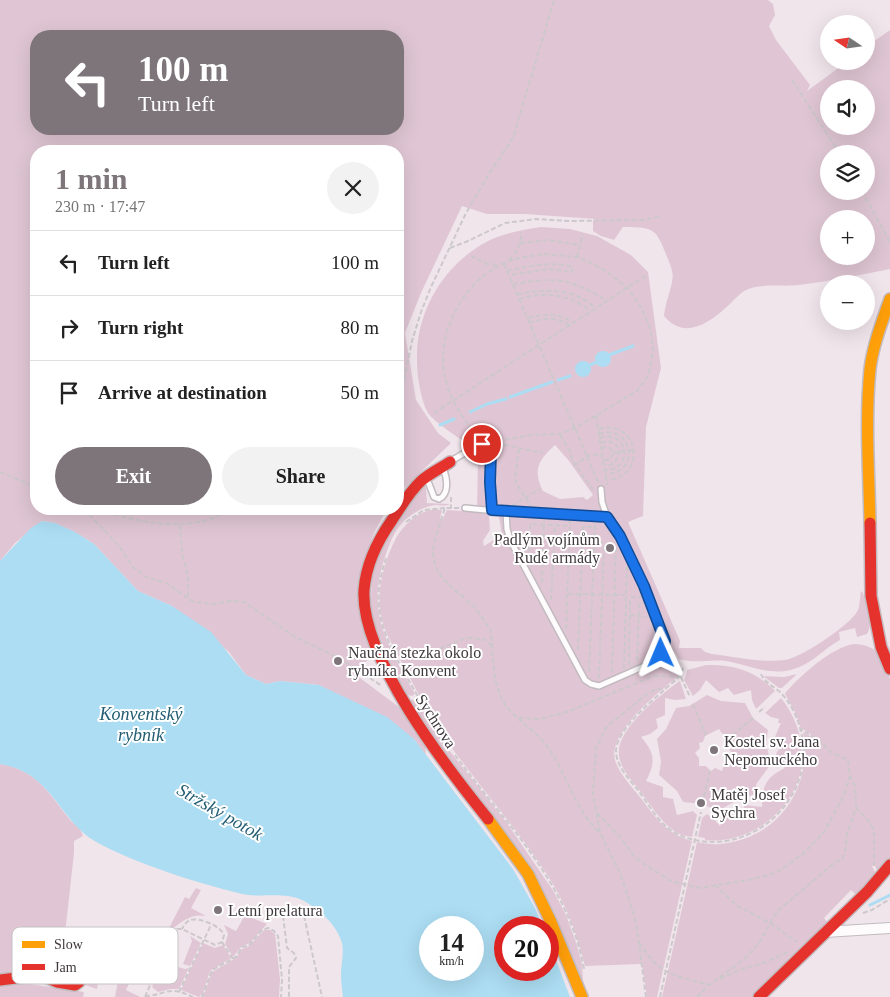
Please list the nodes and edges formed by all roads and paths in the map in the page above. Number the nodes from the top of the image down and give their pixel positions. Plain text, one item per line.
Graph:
1 (554, 0) edge
2 (792, 80) dead end
3 (834, 145) edge
4 (867, 200) edge
5 (659, 217) dead end
6 (521, 232) dead end
7 (583, 234) dead end
8 (890, 242) edge
9 (520, 243) junction
10 (580, 245) junction
11 (450, 248) junction
12 (471, 256) dead end
13 (577, 257) junction
14 (507, 262) junction
15 (504, 263) junction
16 (556, 264) junction
17 (499, 266) junction
18 (556, 269) junction
19 (507, 271) junction
20 (648, 275) dead end
21 (509, 276) junction
22 (513, 284) junction
23 (628, 288) junction
24 (517, 294) junction
25 (519, 299) junction
26 (890, 299) edge
27 (607, 301) junction
28 (595, 308) junction
29 (591, 311) junction
30 (527, 318) junction
31 (529, 323) junction
32 (573, 323) junction
33 (569, 325) junction
34 (539, 345) junction
35 (404, 380) edge
36 (453, 400) junction
37 (434, 413) dead end
38 (596, 416) junction
39 (575, 428) junction
40 (598, 429) junction
41 (560, 434) junction
42 (599, 434) junction
43 (600, 438) junction
44 (601, 443) junction
45 (482, 444) junction
46 (519, 449) junction
47 (602, 449) junction
48 (629, 450) junction
49 (634, 450) junction
50 (624, 451) junction
51 (620, 452) junction
52 (543, 453) dead end
53 (614, 453) junction
54 (602, 454) junction
55 (587, 456) junction
56 (604, 460) junction
57 (445, 464) junction
58 (574, 465) junction
59 (605, 465) junction
60 (605, 470) junction
61 (0, 472) edge
62 (606, 474) junction
63 (424, 478) junction
64 (30, 484) edge
65 (540, 489) dead end
66 (601, 489) joint
67 (526, 497) junction
68 (404, 502) edge
69 (602, 502) junction
70 (445, 508) junction
71 (458, 508) dead end
72 (464, 508) dead end
73 (492, 510) junction
74 (506, 512) junction
75 (536, 514) junction
76 (90, 515) edge
77 (118, 515) edge
78 (220, 515) edge
79 (395, 515) edge
80 (595, 517) junction
81 (607, 517) junction
82 (404, 523) dead end
83 (180, 524) junction
84 (544, 524) junction
85 (555, 525) junction
86 (595, 527) junction
87 (594, 535) junction
88 (621, 539) junction
89 (389, 551) dead end
90 (628, 554) junction
91 (528, 574) junction
92 (568, 594) junction
93 (581, 594) junction
94 (592, 595) junction
95 (602, 595) junction
96 (614, 595) junction
97 (625, 595) junction
98 (648, 597) junction
99 (188, 598) junction
100 (541, 598) junction
101 (651, 603) junction
102 (550, 615) junction
103 (630, 615) junction
104 (638, 616) junction
105 (566, 644) junction
106 (492, 646) junction
107 (394, 651) junction
108 (578, 665) junction
109 (684, 668) dead end
110 (890, 669) edge
111 (636, 670) junction
112 (761, 674) dead end
113 (364, 675) dead end
114 (626, 675) junction
115 (681, 677) junction
116 (612, 681) junction
117 (588, 682) junction
118 (599, 686) junction
119 (666, 688) junction
120 (690, 697) dead end
121 (419, 699) dead end
122 (693, 704) dead end
123 (765, 706) dead end
124 (759, 712) dead end
125 (517, 718) junction
126 (753, 718) dead end
127 (800, 729) junction
128 (706, 735) dead end
129 (727, 740) dead end
130 (710, 771) dead end
131 (850, 776) junction
132 (702, 804) dead end
133 (856, 808) junction
134 (597, 812) junction
135 (700, 812) dead end
136 (600, 833) junction
137 (694, 840) junction
138 (890, 865) edge
139 (879, 879) junction
140 (715, 885) junction
141 (685, 886) junction
142 (890, 899) edge
143 (858, 913) dead end
144 (283, 916) dead end
145 (304, 916) dead end
146 (770, 923) junction
147 (211, 924) junction
148 (890, 928) edge
149 (178, 929) edge
150 (182, 929) junction
151 (825, 932) junction
152 (204, 939) junction
153 (222, 942) junction
154 (639, 943) junction
155 (813, 943) junction
156 (789, 951) dead end
157 (233, 958) junction
158 (666, 970) junction
159 (716, 980) junction
160 (151, 984) edge
161 (709, 985) junction
162 (179, 992) junction
163 (145, 997) edge
164 (193, 997) edge
165 (202, 997) edge
166 (281, 997) edge
167 (289, 997) edge
168 (322, 997) edge
169 (582, 997) edge
170 (646, 997) edge
171 (660, 997) edge
172 (697, 997) edge
173 (759, 997) edge

1 - 11 path
2 - 3 path
4 - 8 path
5 - 11 path
6 - 9 path
7 - 10 path
9 - 10 path
9 - 14 path
10 - 13 path
11 - 35 path
12 - 17 path
13 - 14 path
13 - 23 path
14 - 15 path
15 - 17 path
15 - 19 path
16 - 18 path
16 - 18 path
16 - 19 path
17 - 36 path
18 - 21 path
19 - 21 path
20 - 23 path
21 - 22 path
22 - 24 path
22 - 27 path
23 - 27 path
23 - 38 path
24 - 25 path
24 - 28 path
25 - 29 path
25 - 30 path
26 - 110 street
27 - 28 path
28 - 29 path
29 - 32 path
30 - 31 path
30 - 32 path
31 - 33 path
31 - 34 path
32 - 33 path
33 - 34 path
34 - 36 path
34 - 39 path
36 - 37 path
36 - 45 path
38 - 39 path
38 - 40 path
39 - 41 path
39 - 55 path
40 - 42 path
40 - 49 path
41 - 46 path
41 - 58 path
42 - 43 path
42 - 48 path
43 - 44 path
43 - 50 path
44 - 47 path
44 - 51 path
45 - 57 lane
45 - 73 lane
46 - 52 path
46 - 67 path
47 - 53 path
47 - 54 path
48 - 49 path
48 - 50 path
48 - 62 path
49 - 62 path
50 - 51 path
50 - 60 path
51 - 53 path
51 - 59 path
53 - 56 path
54 - 55 path
54 - 56 path
55 - 58 path
55 - 66 path
56 - 59 path
57 - 63 street, Sychrova
57 - 63 lane
58 - 69 path
59 - 60 path
60 - 62 path
61 - 64 path
63 - 68 street, Sychrova
65 - 67 path
66 - 69 lane
67 - 74 path
67 - 75 path
69 - 81 lane
70 - 71 path
70 - 82 path
70 - 106 path
72 - 73 lane
73 - 74 lane
74 - 75 lane
74 - 91 lane
75 - 80 lane
76 - 99 path
77 - 83 path
78 - 83 path
79 - 169 street, Sychrova
80 - 81 lane
80 - 86 path
81 - 88 lane
83 - 99 path
84 - 85 path
84 - 91 path
84 - 100 path
85 - 92 path
85 - 102 path
86 - 87 path
86 - 93 path
87 - 94 path
87 - 95 path
88 - 90 lane
88 - 96 path
89 - 107 path
90 - 97 path
90 - 98 lane
91 - 100 lane
92 - 93 path
92 - 105 path
93 - 94 path
93 - 108 path
94 - 95 path
94 - 117 path
95 - 96 path
95 - 118 path
96 - 97 path
96 - 116 path
97 - 114 path
98 - 101 lane
98 - 103 path
99 - 113 path
100 - 102 lane
101 - 104 path
101 - 111 lane
102 - 105 lane
103 - 104 path
103 - 114 path
104 - 111 path
105 - 108 lane
106 - 107 path
106 - 125 path
107 - 121 path
108 - 117 lane
109 - 115 path
111 - 114 lane
112 - 127 path
114 - 116 lane
115 - 119 path
115 - 120 path
115 - 125 path
116 - 118 lane
117 - 118 lane
119 - 134 path
119 - 137 path
122 - 128 path
123 - 124 path
125 - 136 path
126 - 129 path
127 - 131 path
127 - 137 path
130 - 132 path
131 - 133 path
131 - 140 path
133 - 139 path
133 - 146 path
134 - 136 path
134 - 141 path
135 - 137 path
136 - 154 path
137 - 141 path
138 - 139 street
139 - 151 street
140 - 141 path
140 - 146 path
141 - 158 path
142 - 143 path
144 - 167 path
145 - 168 path
146 - 155 path
146 - 159 path
147 - 150 path
147 - 152 path
147 - 153 path
148 - 151 street
149 - 150 path
150 - 152 path
151 - 155 street
152 - 153 path
152 - 162 path
153 - 157 path
154 - 158 path
154 - 170 path
155 - 173 street
156 - 159 path
157 - 165 path
157 - 166 path
158 - 161 path
158 - 171 path
159 - 161 path
160 - 163 path
161 - 172 path
162 - 163 path
162 - 164 path

